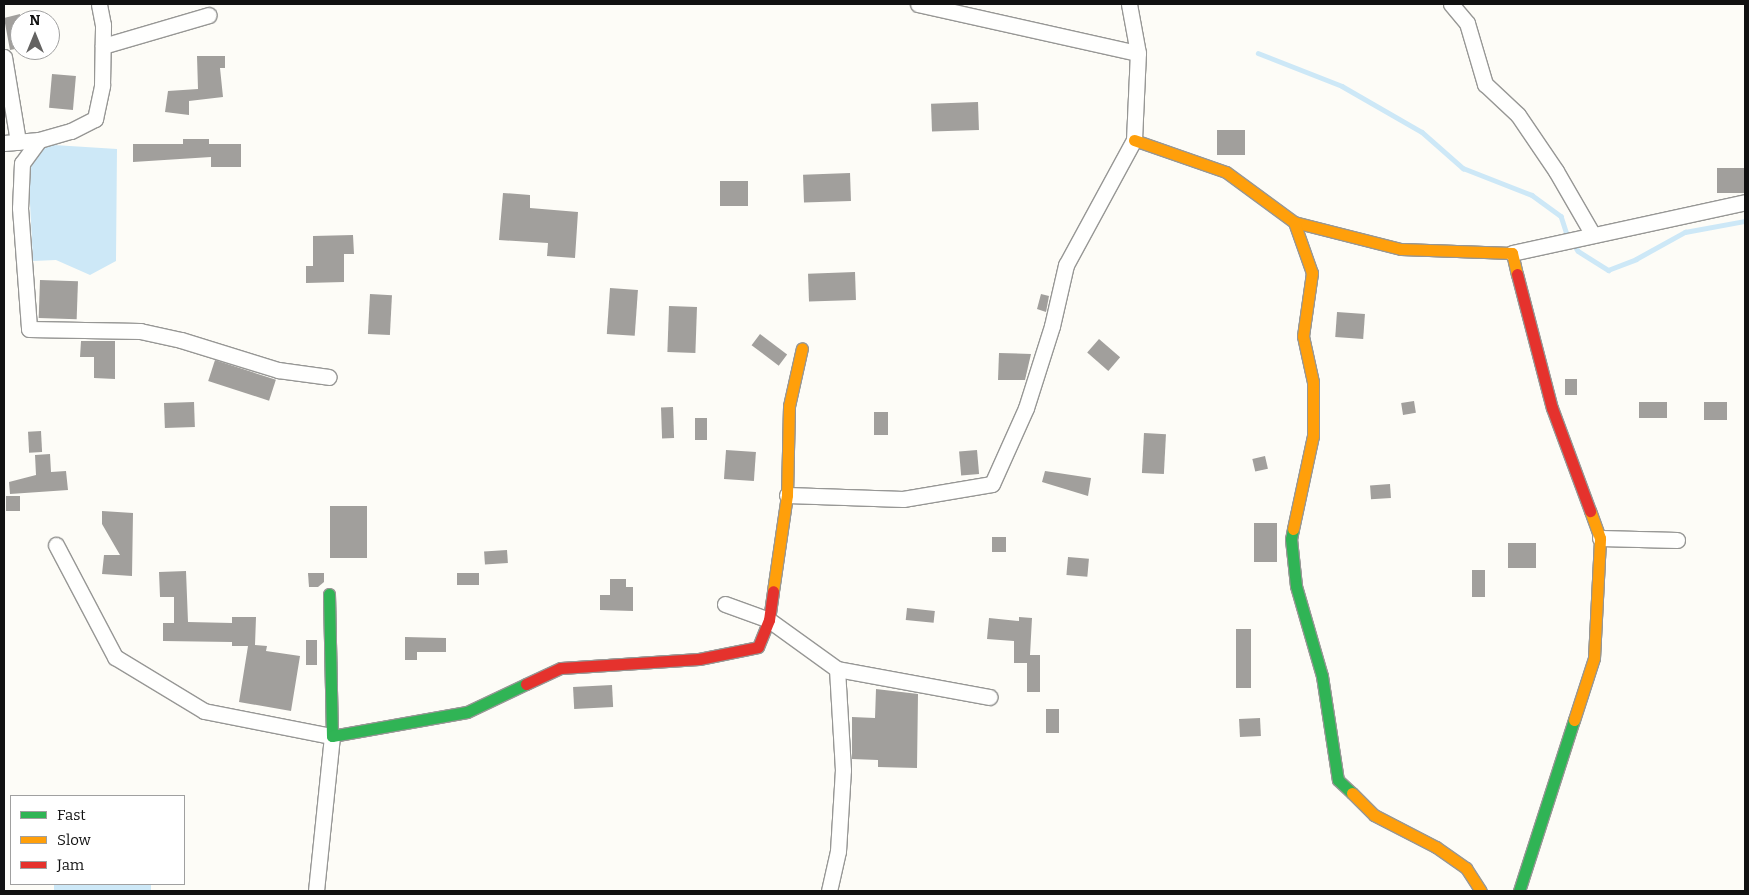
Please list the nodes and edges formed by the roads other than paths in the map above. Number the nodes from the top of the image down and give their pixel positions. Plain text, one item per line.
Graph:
1 (99, 4) edge
2 (918, 4) edge
3 (1451, 4) edge
4 (1131, 5) edge
5 (209, 15) dead end
6 (103, 46) junction
7 (1138, 53) junction
8 (4, 57) edge
9 (40, 140) junction
10 (1134, 140) junction
11 (11, 142) edge
12 (1745, 202) edge
13 (1294, 222) junction
14 (1593, 235) junction
15 (1512, 253) junction
16 (802, 348) dead end
17 (329, 377) dead end
18 (787, 495) junction
19 (1600, 538) junction
20 (1677, 540) dead end
21 (56, 544) dead end
22 (329, 594) dead end
23 (725, 604) dead end
24 (769, 620) junction
25 (837, 669) junction
26 (990, 697) dead end
27 (332, 736) junction
28 (316, 891) edge
29 (829, 891) edge
30 (1481, 891) edge
31 (1519, 891) edge

1 - 6 street
2 - 7 street
3 - 14 street
4 - 7 street
5 - 6 street
6 - 9 street
7 - 10 street
8 - 11 street
9 - 11 street
9 - 17 street
10 - 13 street
10 - 18 street
12 - 14 street
13 - 15 street
13 - 30 street
14 - 15 street
15 - 19 street
16 - 18 street
18 - 24 street
19 - 20 street
19 - 31 street
21 - 27 street
22 - 27 street
23 - 24 street
24 - 25 street
24 - 27 street
25 - 26 street
25 - 29 street
27 - 28 street

